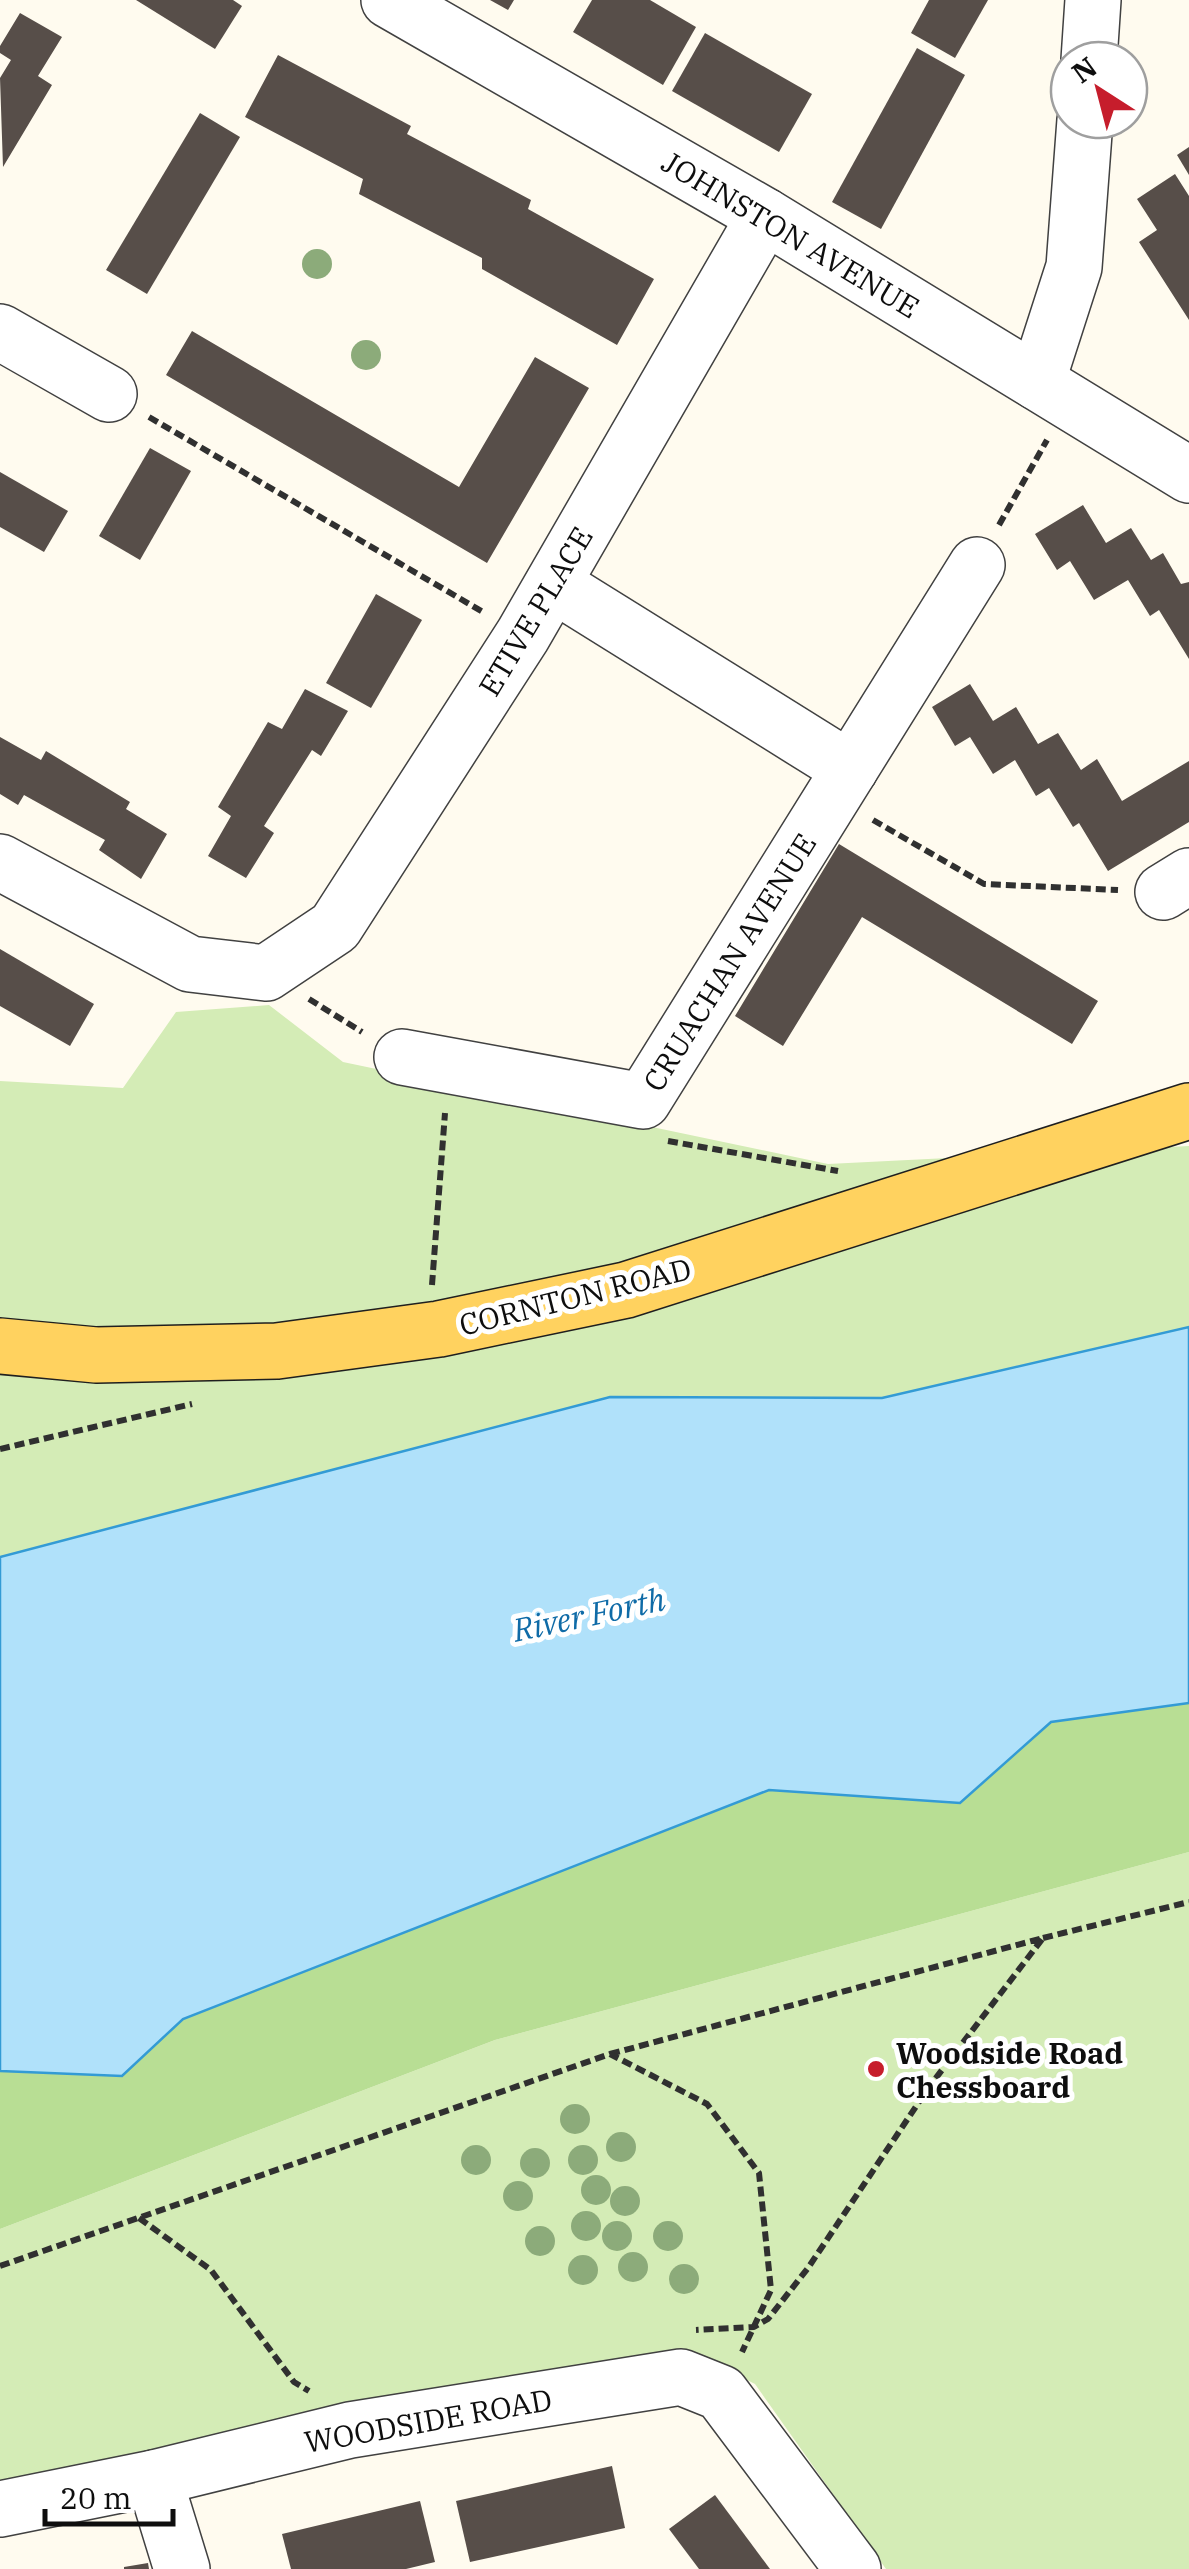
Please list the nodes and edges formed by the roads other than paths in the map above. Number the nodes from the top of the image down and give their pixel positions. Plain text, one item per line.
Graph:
1 (389, 0) edge
2 (1093, 0) edge
3 (1090, 40) edge
4 (1083, 140) edge
5 (765, 216) junction
6 (0, 332) edge
7 (1053, 391) junction
8 (109, 394) road end
9 (1189, 476) edge
10 (977, 566) road end
11 (553, 584) junction
12 (841, 783) junction
13 (0, 862) edge
14 (402, 1056) road end
15 (1189, 1111) edge
16 (0, 1346) edge
17 (154, 2478) junction
18 (0, 2508) edge
19 (182, 2569) edge
20 (853, 2569) edge

1 - 5 street, JOHNSTON AVENUE
2 - 3 street
4 - 7 street
5 - 7 street, JOHNSTON AVENUE
5 - 11 street, ETIVE PLACE
6 - 8 street
7 - 9 street, JOHNSTON AVENUE
10 - 12 street, CRUACHAN AVENUE
11 - 12 street
11 - 13 street, ETIVE PLACE
12 - 14 street, CRUACHAN AVENUE
15 - 16 main road, CORNTON ROAD
17 - 18 street, WOODSIDE ROAD
17 - 19 street
17 - 20 street, WOODSIDE ROAD

